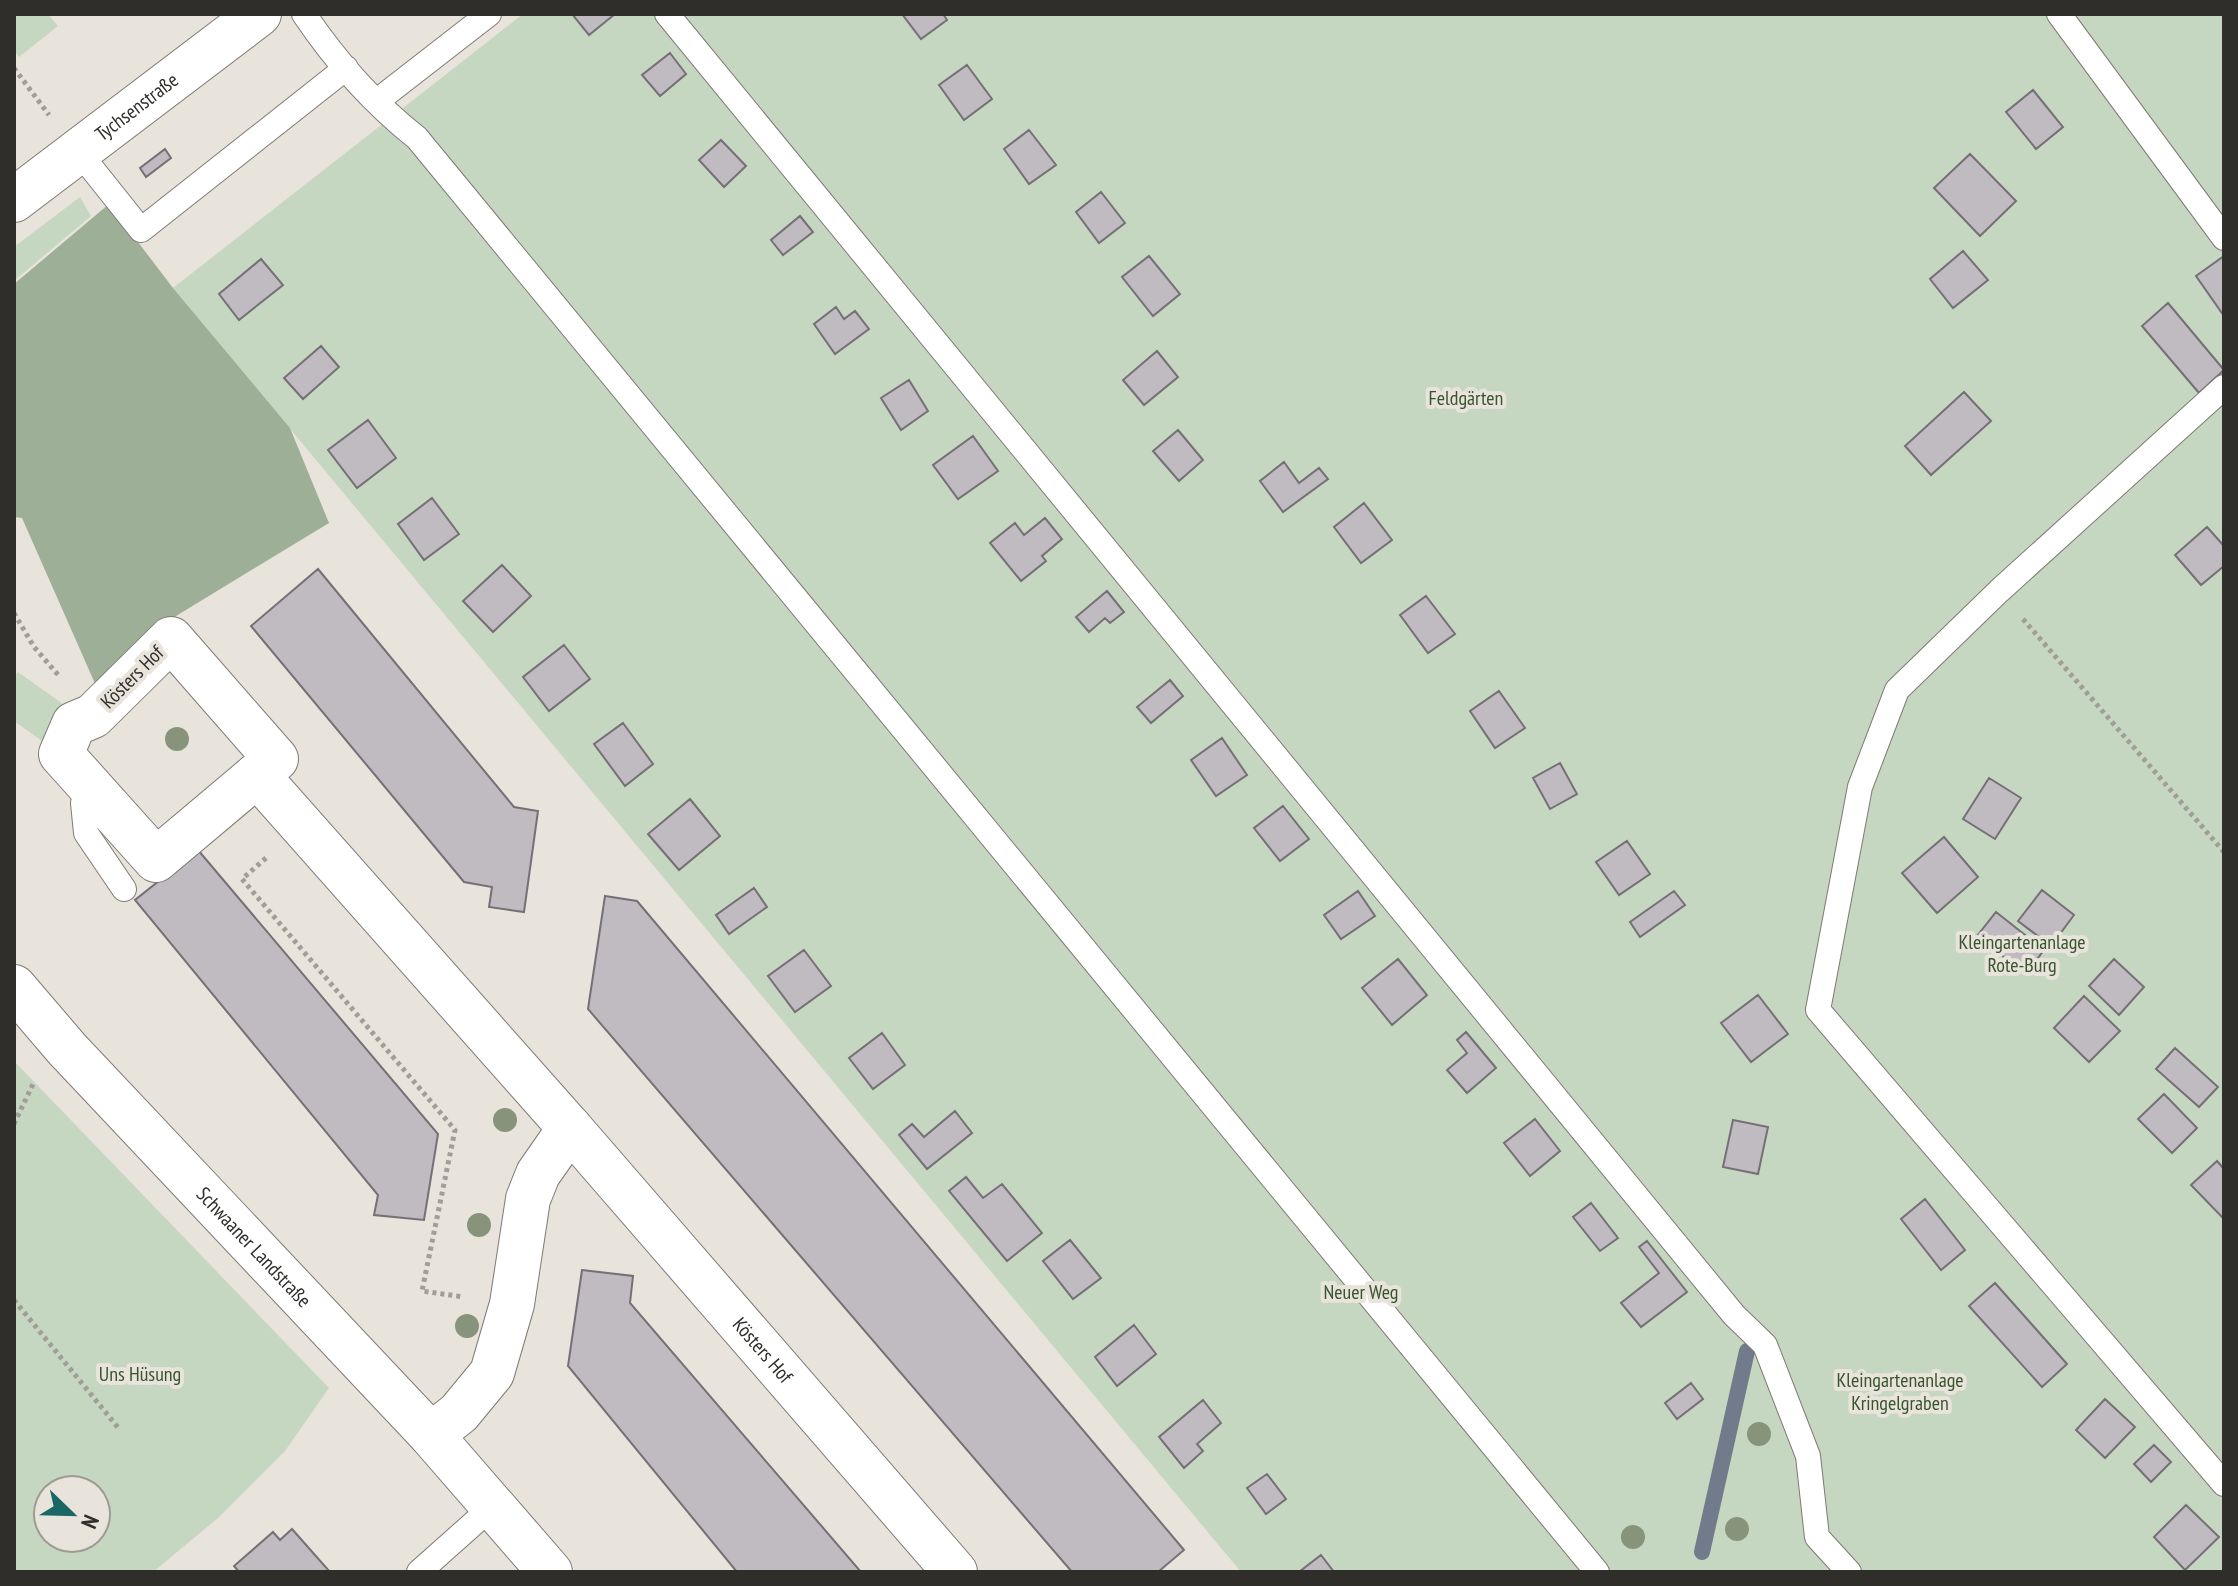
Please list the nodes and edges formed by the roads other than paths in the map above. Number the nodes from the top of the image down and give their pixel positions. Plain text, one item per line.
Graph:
1 (259, 14) edge
2 (304, 14) edge
3 (489, 14) edge
4 (667, 14) edge
5 (2059, 14) edge
6 (346, 68) junction
7 (377, 101) junction
8 (67, 138) junction
9 (14, 200) edge
10 (2224, 238) edge
11 (2224, 387) edge
12 (257, 775) junction
13 (91, 788) junction
14 (124, 889) dead end
15 (14, 987) edge
16 (570, 1128) junction
17 (431, 1435) junction
18 (2224, 1484) edge
19 (492, 1507) junction
20 (419, 1572) edge
21 (550, 1572) edge
22 (955, 1572) edge
23 (1597, 1572) edge
24 (1849, 1572) edge

1 - 8 street, Tychsenstraße
2 - 6 lane
3 - 7 lane
4 - 24 lane
5 - 10 lane
6 - 7 lane
6 - 8 lane
7 - 23 lane
8 - 9 street, Tychsenstraße
11 - 18 lane
12 - 13 street, Kösters Hof
12 - 13 street, Kösters Hof
12 - 16 street, Kösters Hof
13 - 14 lane
15 - 17 street, Schwaaner Landstraße
16 - 17 street
16 - 22 street, Kösters Hof
17 - 19 street, Schwaaner Landstraße
19 - 20 lane
19 - 21 street, Schwaaner Landstraße

